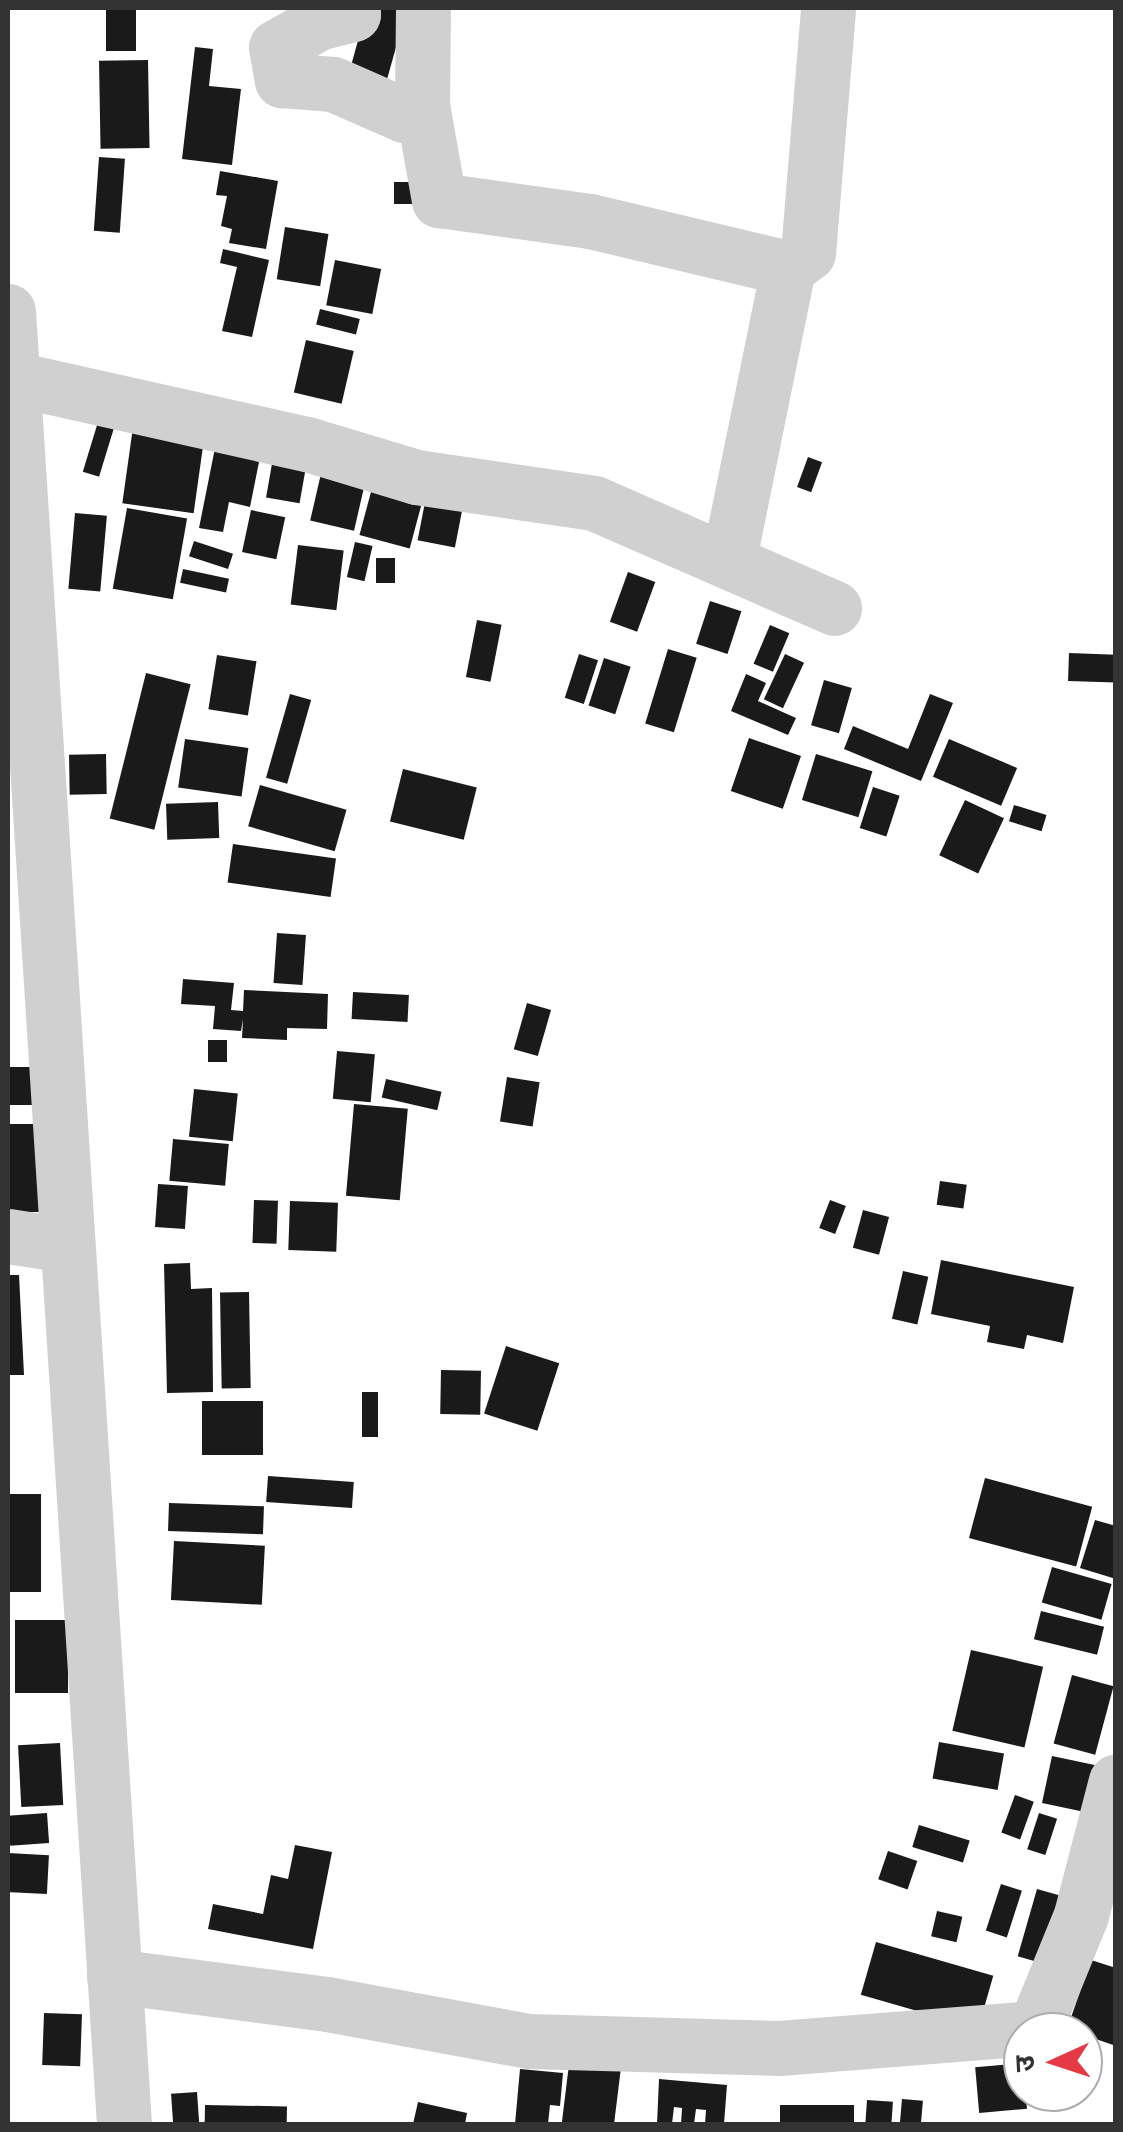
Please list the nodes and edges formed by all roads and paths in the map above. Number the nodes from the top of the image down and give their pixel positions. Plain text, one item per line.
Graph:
1 (353, 8) edge
2 (422, 8) edge
3 (828, 8) edge
4 (422, 104) junction
5 (788, 268) junction
6 (8, 311) edge
7 (11, 378) junction
8 (729, 558) junction
9 (15, 585) edge
10 (834, 608) dead end
11 (8, 1236) edge
12 (66, 1245) junction
13 (1116, 1780) edge
14 (114, 1976) junction
15 (124, 2124) edge

1 - 4 street
2 - 4 street
3 - 5 street
4 - 5 street
5 - 8 street
6 - 7 street
7 - 8 street
7 - 9 street
8 - 10 street
9 - 12 street
11 - 12 street
12 - 14 street
13 - 14 street
14 - 15 street

